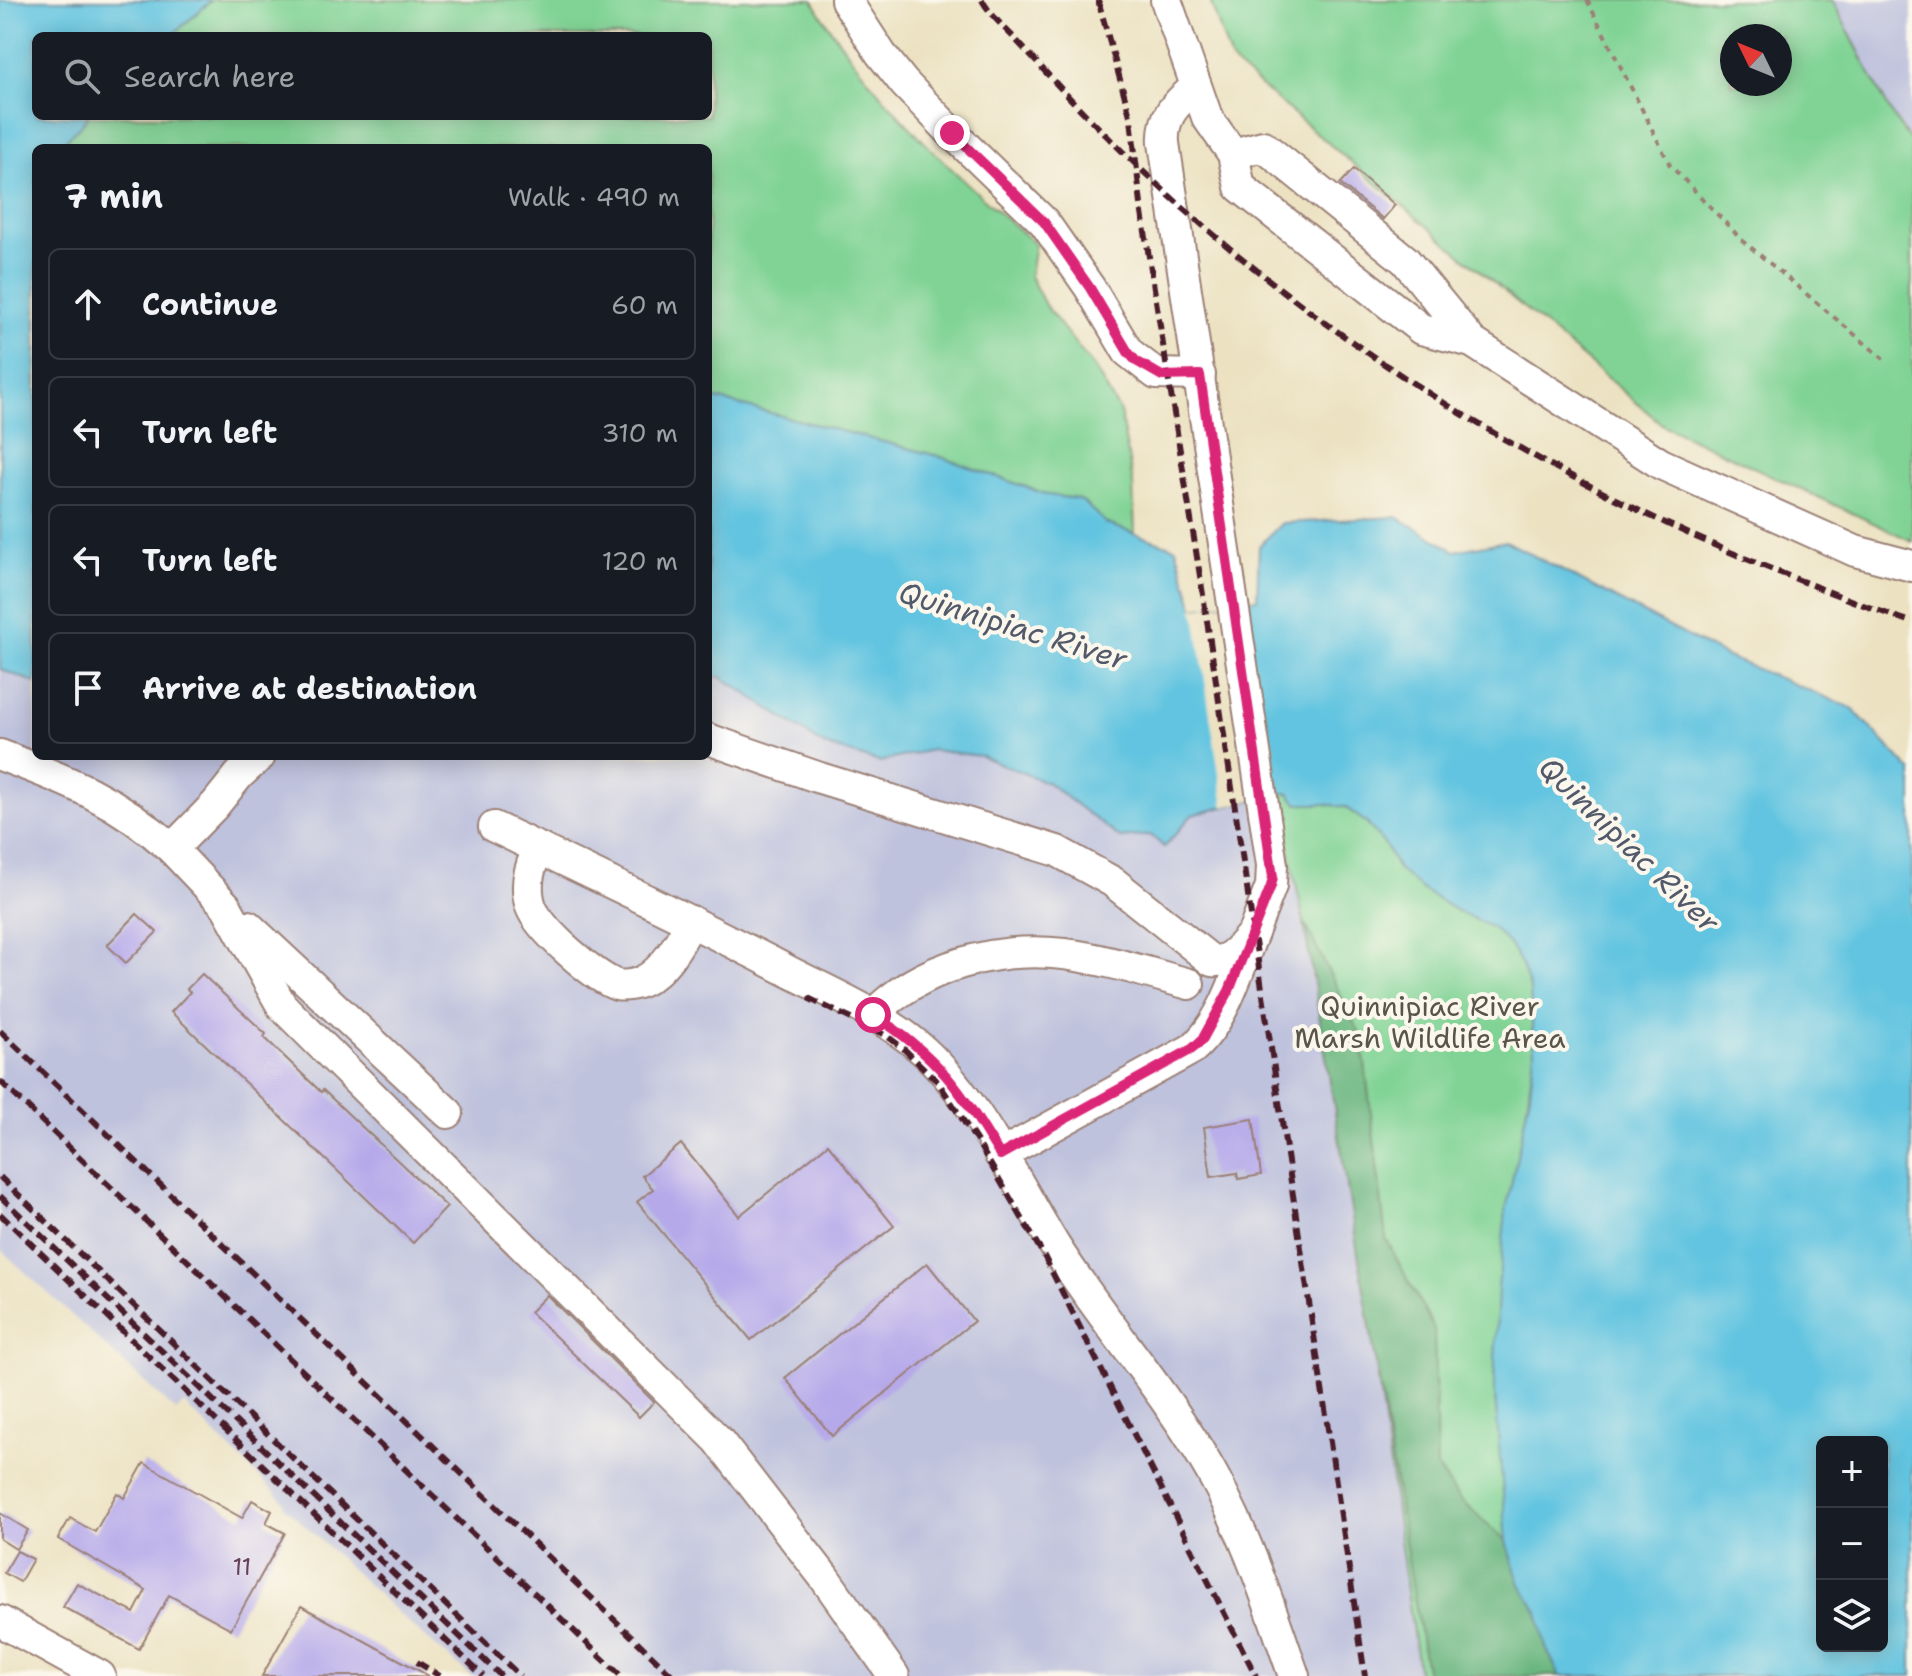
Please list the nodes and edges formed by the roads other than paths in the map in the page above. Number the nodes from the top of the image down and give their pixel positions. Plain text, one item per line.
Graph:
1 (846, 0) edge
2 (1166, 0) edge
3 (1196, 87) junction
4 (1233, 154) junction
5 (1472, 342) junction
6 (1200, 375) junction
7 (1912, 566) edge
8 (712, 740) edge
9 (0, 755) edge
10 (256, 760) edge
11 (494, 827) dead end
12 (539, 848) junction
13 (172, 849) junction
14 (226, 906) junction
15 (691, 921) junction
16 (1253, 933) junction
17 (1189, 984) dead end
18 (873, 1015) junction
19 (448, 1113) dead end
20 (1000, 1155) junction
21 (0, 1621) edge
22 (100, 1676) edge
23 (894, 1676) edge
24 (1294, 1676) edge

1 - 6 street
2 - 3 street
3 - 4 street
3 - 6 street
4 - 5 street
4 - 5 street
5 - 7 street
6 - 16 street
8 - 16 street
9 - 13 street
10 - 13 street
11 - 12 street
12 - 15 street
12 - 15 street
13 - 14 street
14 - 19 street
14 - 23 street
15 - 18 street
16 - 20 street
17 - 18 street
18 - 20 street
20 - 24 street
21 - 22 street

